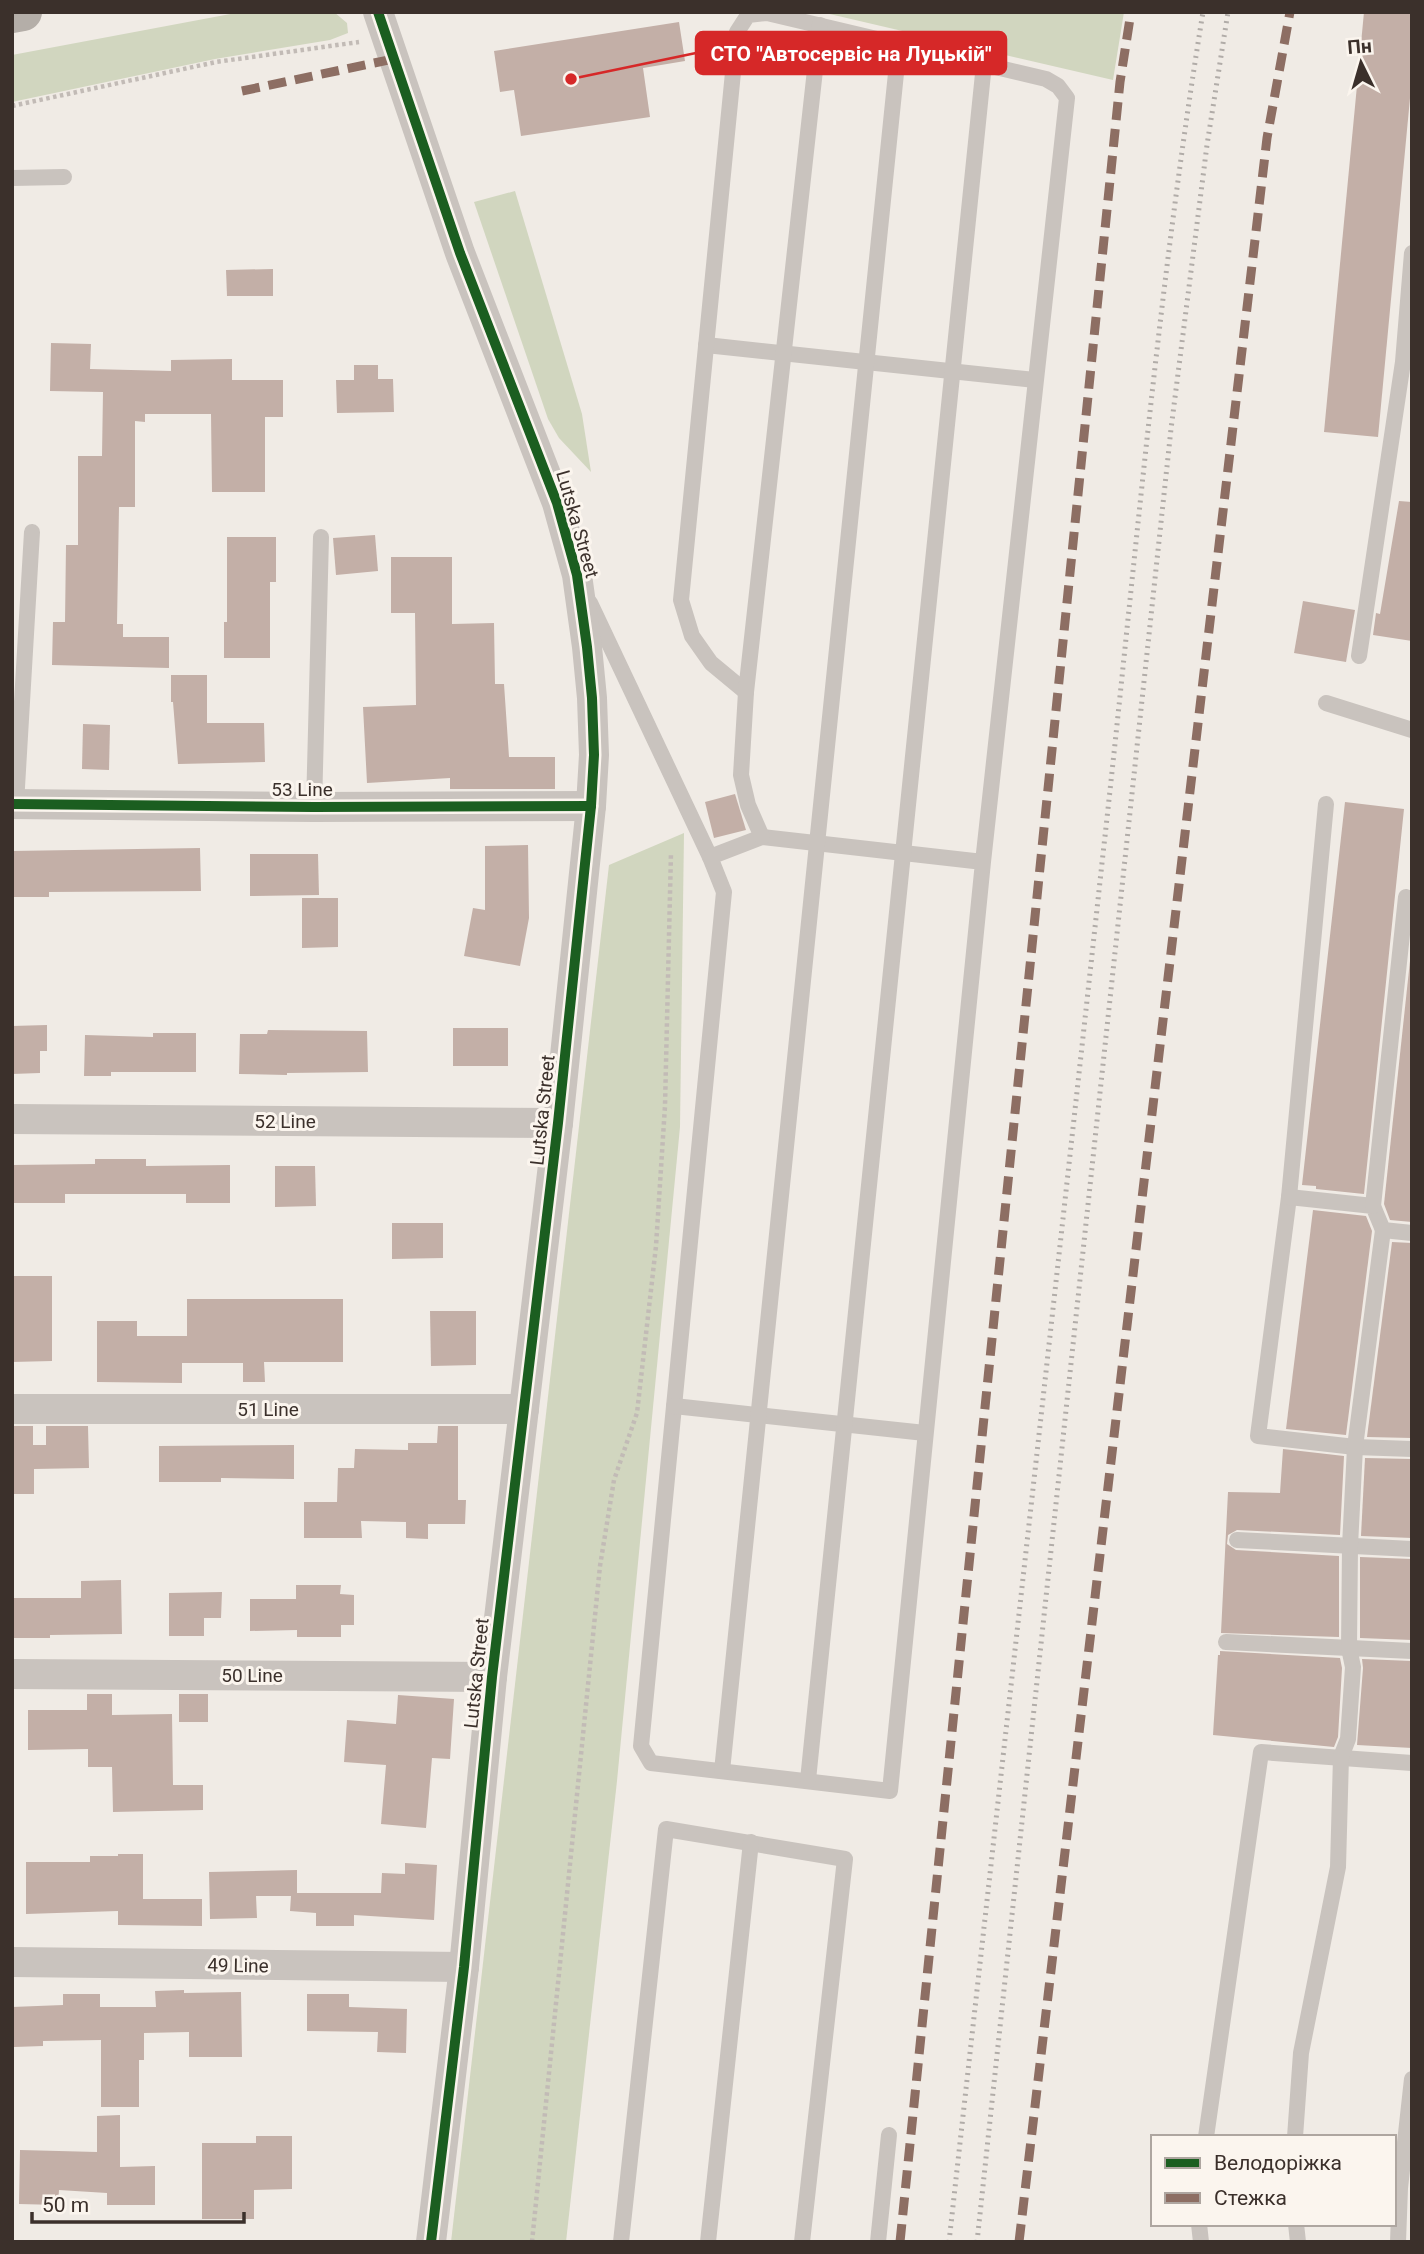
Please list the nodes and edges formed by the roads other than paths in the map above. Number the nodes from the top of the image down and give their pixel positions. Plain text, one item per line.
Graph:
1 (23, 12) edge
2 (12, 15) edge
3 (382, 25) edge
4 (820, 25) junction
5 (899, 44) junction
6 (984, 64) junction
7 (64, 177) dead end
8 (12, 178) edge
9 (1412, 253) edge
10 (706, 345) junction
11 (783, 353) junction
12 (1407, 362) edge
13 (867, 363) junction
14 (952, 371) junction
15 (1035, 380) junction
16 (32, 531) dead end
17 (321, 537) dead end
18 (577, 575) junction
19 (1359, 656) dead end
20 (746, 692) junction
21 (1326, 703) dead end
22 (1412, 730) edge
23 (14, 804) edge
24 (1325, 804) dead end
25 (591, 806) junction
26 (314, 807) junction
27 (762, 837) junction
28 (818, 843) junction
29 (902, 852) junction
30 (710, 857) junction
31 (983, 862) junction
32 (1406, 897) dead end
33 (12, 1119) edge
34 (558, 1123) junction
35 (1289, 1197) junction
36 (1373, 1206) junction
37 (1383, 1230) junction
38 (1412, 1233) edge
39 (674, 1406) junction
40 (12, 1409) edge
41 (524, 1409) junction
42 (759, 1415) junction
43 (844, 1424) junction
44 (925, 1433) junction
45 (1355, 1447) junction
46 (1412, 1449) edge
47 (1237, 1540) dead end
48 (1350, 1546) junction
49 (1412, 1549) edge
50 (1226, 1642) dead end
51 (1349, 1648) junction
52 (1412, 1651) edge
53 (12, 1674) edge
54 (492, 1677) junction
55 (1340, 1757) junction
56 (1412, 1763) edge
57 (722, 1771) junction
58 (808, 1780) junction
59 (751, 1842) junction
60 (12, 1962) edge
61 (464, 1967) junction
62 (1412, 2079) edge
63 (1206, 2135) edge
64 (1295, 2135) edge
65 (889, 2136) dead end
66 (431, 2242) edge
67 (621, 2242) edge
68 (708, 2242) edge
69 (802, 2242) edge
70 (878, 2242) edge
71 (1398, 2242) edge

1 - 2 highway
3 - 18 street, Lutska Street
4 - 5 lane
4 - 10 lane
4 - 11 lane
5 - 6 lane
5 - 13 lane
6 - 14 lane
6 - 15 lane
7 - 8 lane
9 - 12 lane
10 - 11 lane
10 - 20 lane
11 - 13 lane
11 - 20 lane
12 - 19 lane
13 - 14 lane
13 - 28 lane
14 - 15 lane
14 - 29 lane
15 - 31 lane
16 - 23 lane
17 - 26 lane
18 - 25 street, Lutska Street
18 - 30 lane
20 - 27 lane
21 - 22 lane
23 - 26 street, 53 Line
24 - 35 lane
25 - 26 street, 53 Line
25 - 34 street, Lutska Street
27 - 28 lane
27 - 30 lane
28 - 29 lane
28 - 42 lane
29 - 31 lane
29 - 43 lane
30 - 39 lane
31 - 44 lane
32 - 36 lane
33 - 34 street, 52 Line
34 - 41 street, Lutska Street
35 - 36 lane
35 - 45 lane
36 - 37 lane
37 - 38 lane
37 - 45 lane
39 - 42 lane
39 - 57 lane
40 - 41 street, 51 Line
41 - 54 street, Lutska Street
42 - 43 lane
42 - 57 lane
43 - 44 lane
43 - 58 lane
44 - 58 lane
45 - 46 lane
45 - 48 lane
47 - 48 lane
48 - 49 lane
48 - 51 lane
50 - 51 lane
51 - 52 lane
51 - 55 lane
53 - 54 street, 50 Line
54 - 61 street, Lutska Street
55 - 56 lane
55 - 63 lane
55 - 64 lane
57 - 58 lane
59 - 67 lane
59 - 68 lane
59 - 69 lane
60 - 61 street, 49 Line
61 - 66 street, Lutska Street
62 - 71 lane
65 - 70 lane

